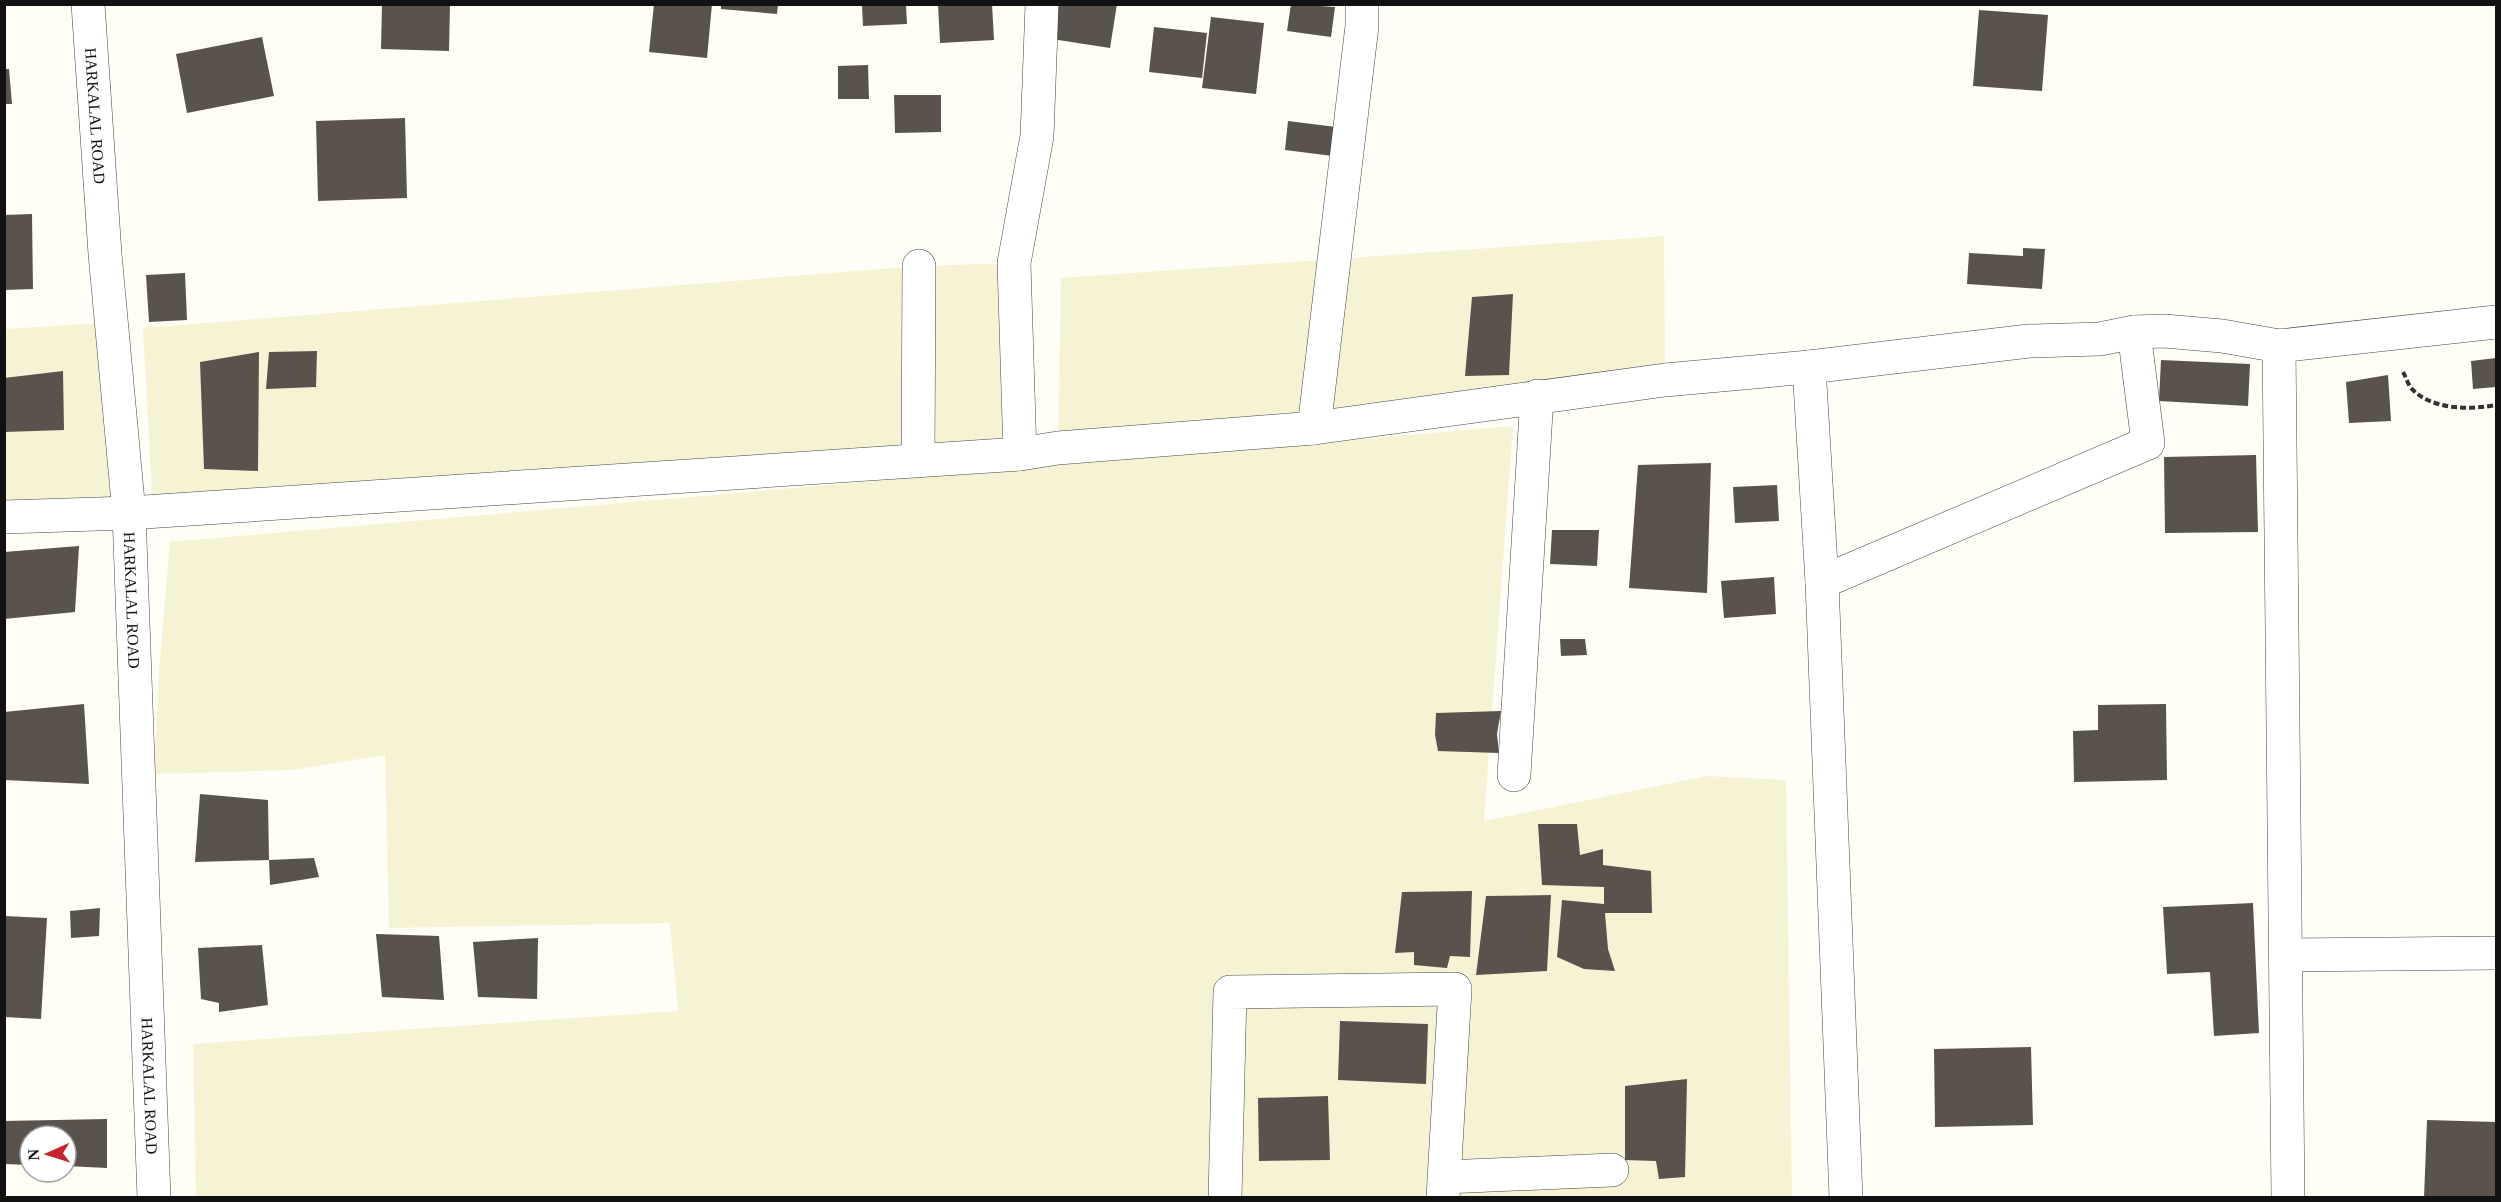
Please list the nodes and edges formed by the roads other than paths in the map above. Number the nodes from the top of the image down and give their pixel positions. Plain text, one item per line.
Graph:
1 (88, 4) edge
2 (1042, 4) edge
3 (1362, 4) edge
4 (919, 266) dead end
5 (2496, 322) edge
6 (2134, 332) junction
7 (2279, 346) junction
8 (1809, 367) junction
9 (1537, 396) junction
10 (1314, 428) junction
11 (1020, 454) junction
12 (918, 460) junction
13 (129, 513) junction
14 (4, 517) edge
15 (1822, 582) junction
16 (1514, 775) dead end
17 (2496, 953) edge
18 (2286, 955) junction
19 (1612, 1170) dead end
20 (1444, 1187) edge
21 (154, 1197) edge
22 (1225, 1197) edge
23 (1846, 1197) edge
24 (2288, 1197) edge

1 - 13 street, HARKALAL ROAD
2 - 11 street
3 - 10 street
4 - 12 street
5 - 7 street
6 - 7 street
6 - 8 street
6 - 15 street
7 - 18 street
8 - 9 street
8 - 15 street
9 - 10 street
9 - 16 street
10 - 11 street
11 - 12 street
12 - 13 street
13 - 14 street
13 - 21 street, HARKALAL ROAD
15 - 23 street
17 - 18 street
18 - 24 street
19 - 20 street
20 - 22 street

